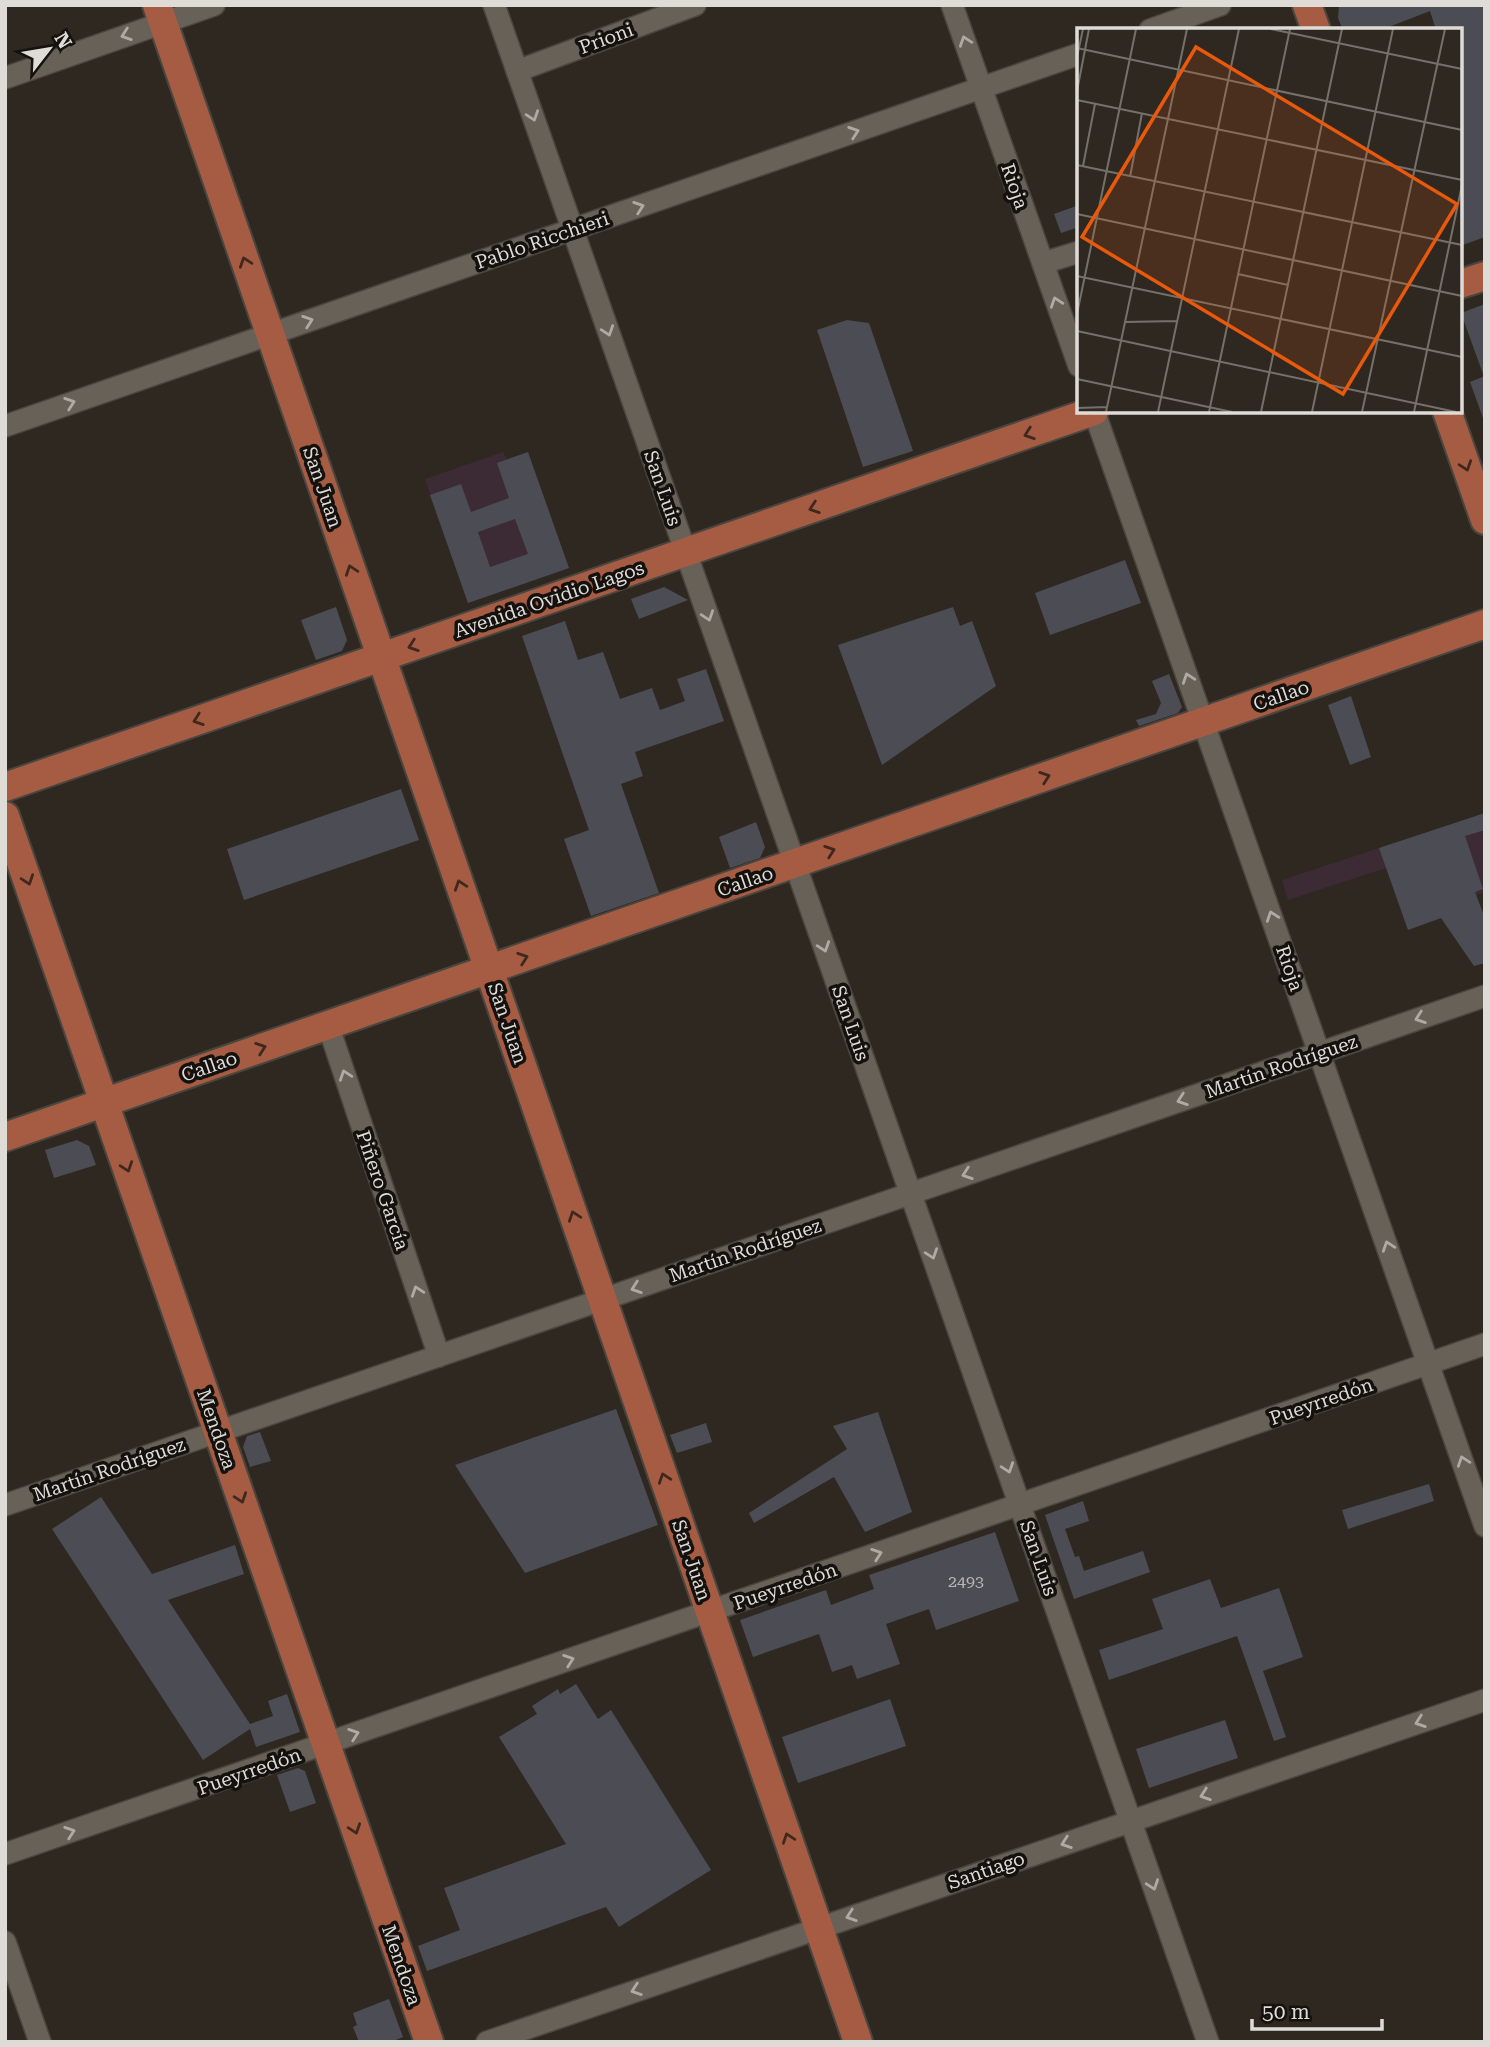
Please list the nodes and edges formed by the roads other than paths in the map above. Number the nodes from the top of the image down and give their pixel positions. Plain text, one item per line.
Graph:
1 (214, 5) edge
2 (494, 5) edge
3 (695, 5) edge
4 (952, 5) edge
5 (1220, 5) edge
6 (1307, 5) edge
7 (160, 14) edge
8 (1156, 28) edge
9 (1315, 28) edge
10 (1077, 55) edge
11 (517, 71) junction
12 (5, 78) edge
13 (981, 88) junction
14 (573, 229) junction
15 (1077, 253) edge
16 (1043, 263) junction
17 (1485, 276) edge
18 (1462, 283) edge
19 (270, 334) junction
20 (1077, 360) edge
21 (1088, 413) edge
22 (1095, 413) edge
23 (1448, 413) edge
24 (5, 426) edge
25 (1485, 520) edge
26 (686, 552) junction
27 (1485, 624) edge
28 (381, 657) junction
29 (1203, 722) junction
30 (5, 787) edge
31 (5, 816) edge
32 (795, 863) junction
33 (489, 970) junction
34 (1485, 996) edge
35 (328, 1025) junction
36 (1320, 1053) junction
37 (104, 1102) junction
38 (5, 1137) edge
39 (911, 1193) junction
40 (603, 1299) junction
41 (1485, 1344) edge
42 (439, 1356) junction
43 (1429, 1364) junction
44 (218, 1432) junction
45 (5, 1505) edge
46 (1020, 1505) junction
47 (1485, 1525) edge
48 (710, 1612) junction
49 (1485, 1700) edge
50 (326, 1744) junction
51 (1131, 1820) junction
52 (5, 1854) edge
53 (819, 1928) junction
54 (5, 1942) edge
55 (40, 2042) edge
56 (429, 2042) edge
57 (487, 2042) edge
58 (858, 2042) edge
59 (1208, 2042) edge

1 - 7 street
2 - 11 street, San Luis
3 - 11 street, Prioni
13 -> 4 street, Rioja
5 - 8 street
6 - 9 main road
7 -> 12 street
19 -> 7 main road, San Juan
10 - 13 street, Pablo Ricchieri
11 -> 14 street, San Luis
14 -> 13 street, Pablo Ricchieri
13 - 16 street, Rioja
19 -> 14 street, Pablo Ricchieri
14 -> 26 street, San Luis
15 - 16 street
20 -> 16 street, Rioja
17 - 18 main road
24 -> 19 street, Pablo Ricchieri
28 -> 19 main road, San Juan
21 -> 26 main road, Avenida Ovidio Lagos
29 -> 22 street, Rioja
23 -> 25 main road
26 -> 28 main road, Avenida Ovidio Lagos
26 -> 32 street, San Luis
27 - 29 main road, Callao
28 -> 30 main road, Avenida Ovidio Lagos
33 -> 28 main road, San Juan
32 -> 29 main road, Callao
36 -> 29 street, Rioja
31 -> 37 main road, Mendoza
33 -> 32 main road, Callao
32 -> 39 street, San Luis
33 - 35 main road, Callao
40 -> 33 main road, San Juan
34 -> 36 street, Martín Rodríguez
37 -> 35 main road, Callao
42 -> 35 street, Piñero García
36 -> 39 street, Martín Rodríguez
43 -> 36 street, Rioja
37 - 38 main road, Callao
37 -> 44 main road, Mendoza
39 -> 40 street, Martín Rodríguez
39 -> 46 street, San Luis
40 - 42 street, Martín Rodríguez
48 -> 40 main road, San Juan
41 - 43 street, Pueyrredón
42 - 44 street, Martín Rodríguez
43 - 46 street, Pueyrredón
47 -> 43 street, Rioja
44 - 45 street, Martín Rodríguez
44 -> 50 main road, Mendoza
48 -> 46 street, Pueyrredón
46 - 51 street, San Luis
50 -> 48 street, Pueyrredón
53 -> 48 main road, San Juan
49 -> 51 street, Santiago
52 -> 50 street, Pueyrredón
50 -> 56 main road, Mendoza
51 -> 53 street, Santiago
51 -> 59 street, San Luis
53 -> 57 street, Santiago
53 - 58 main road, San Juan
54 - 55 street

